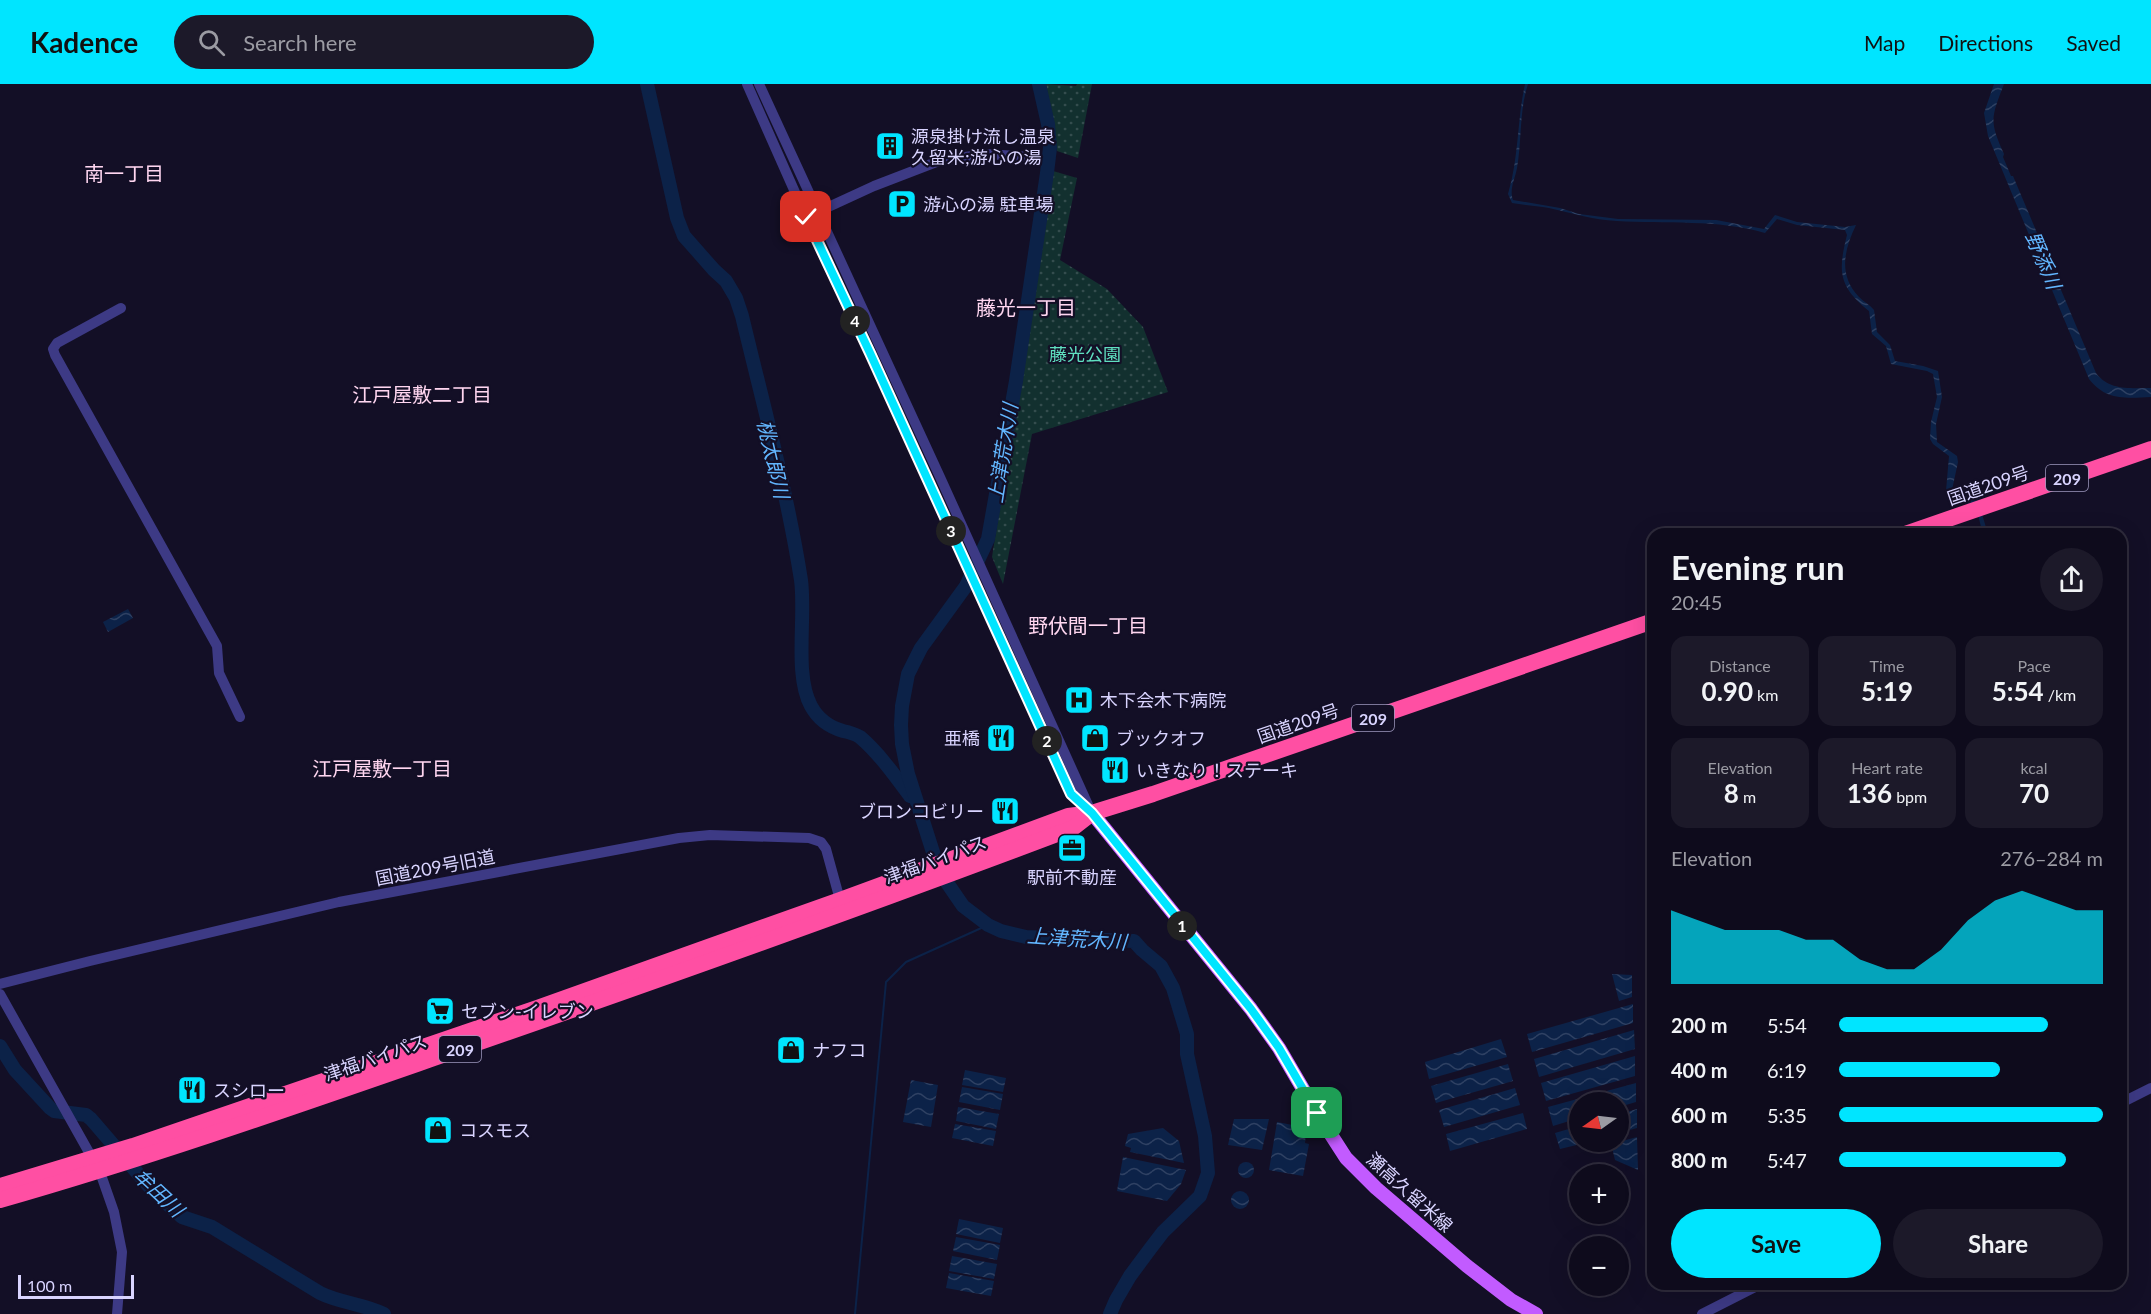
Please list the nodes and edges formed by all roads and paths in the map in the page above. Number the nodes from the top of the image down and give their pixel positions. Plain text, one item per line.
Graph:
1 (747, 84) edge
2 (759, 84) edge
3 (1032, 157) dead end
4 (817, 212) junction
5 (806, 217) junction
6 (121, 308) dead end
7 (2151, 449) edge
8 (1923, 528) edge
9 (1647, 623) edge
10 (240, 717) dead end
11 (1092, 813) junction
12 (916, 879) junction
13 (840, 900) junction
14 (0, 984) edge
15 (0, 994) edge
16 (2151, 1088) edge
17 (2127, 1100) edge
18 (97, 1165) junction
19 (0, 1186) edge
20 (0, 1200) edge
21 (1749, 1290) edge
22 (117, 1314) edge
23 (1536, 1314) edge
24 (1702, 1314) edge

1 - 5 street
2 - 4 street
3 - 4 street
4 - 5 street
4 - 11 street
5 - 11 street
6 - 10 street
7 - 8 highway, 国道209号 / 209
9 - 11 highway, 国道209号 / 209
11 - 12 highway, 津福バイパス / 209
11 - 23 main road, 瀬高久留米線
12 - 13 highway, 津福バイパス / 209
12 - 18 highway, 津福バイパス / 209
13 - 14 street, 国道209号旧道
13 - 18 highway, 津福バイパス / 209
15 - 18 street
16 - 17 street
18 - 19 highway, 津福バイパス / 209
18 - 20 highway, 津福バイパス / 209
18 - 22 street
21 - 24 street

